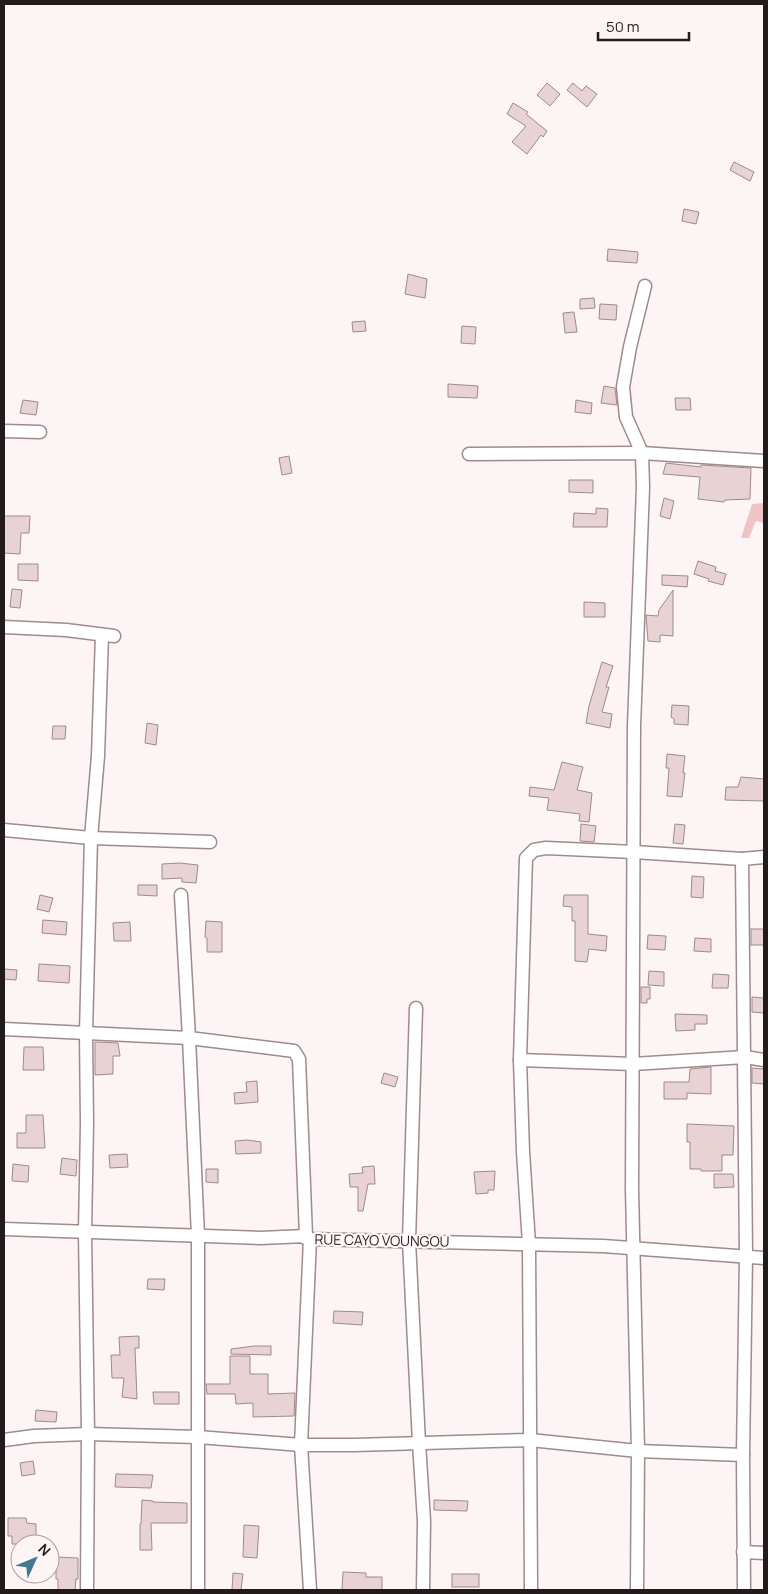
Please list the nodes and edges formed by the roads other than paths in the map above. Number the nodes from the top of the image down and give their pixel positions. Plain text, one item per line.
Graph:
1 (645, 286) dead end
2 (4, 431) edge
3 (40, 432) dead end
4 (469, 454) dead end
5 (642, 454) junction
6 (764, 461) edge
7 (4, 627) edge
8 (4, 830) edge
9 (91, 838) junction
10 (210, 842) dead end
11 (634, 852) junction
12 (764, 857) edge
13 (742, 859) junction
14 (181, 895) dead end
15 (416, 1008) dead end
16 (4, 1029) edge
17 (86, 1033) junction
18 (189, 1038) junction
19 (745, 1057) junction
20 (520, 1060) junction
21 (764, 1060) edge
22 (633, 1064) junction
23 (4, 1229) edge
24 (85, 1232) junction
25 (198, 1236) junction
26 (308, 1237) junction
27 (409, 1241) junction
28 (529, 1244) junction
29 (633, 1248) junction
30 (746, 1256) junction
31 (764, 1258) edge
32 (88, 1434) junction
33 (198, 1437) junction
34 (4, 1440) edge
35 (530, 1440) junction
36 (419, 1443) junction
37 (301, 1445) junction
38 (638, 1451) junction
39 (743, 1454) junction
40 (743, 1552) junction
41 (764, 1553) edge
42 (87, 1590) edge
43 (198, 1590) edge
44 (310, 1590) edge
45 (424, 1590) edge
46 (531, 1590) edge
47 (637, 1590) edge
48 (744, 1590) edge

1 - 5 street
2 - 3 street
4 - 5 street
5 - 6 street
5 - 11 street
7 - 9 street
8 - 9 street
9 - 10 street
9 - 17 street
11 - 13 street
11 - 20 street
11 - 22 street
12 - 13 street
13 - 19 street
14 - 18 street
15 - 27 street
16 - 17 street
17 - 18 street
17 - 24 street
18 - 25 street
18 - 26 street
19 - 21 street
19 - 22 street
19 - 30 street
20 - 22 street
20 - 28 street
22 - 29 street
23 - 24 street, RUE CAYO VOUNGOU
24 - 25 street, RUE CAYO VOUNGOU
24 - 32 street
25 - 26 street, RUE CAYO VOUNGOU
25 - 33 street
26 - 27 street, RUE CAYO VOUNGOU
26 - 37 street
27 - 28 street, RUE CAYO VOUNGOU
27 - 36 street
28 - 29 street, RUE CAYO VOUNGOU
28 - 35 street
29 - 30 street, RUE CAYO VOUNGOU
29 - 38 street
30 - 31 street, RUE CAYO VOUNGOU
30 - 39 street
32 - 33 street
32 - 34 street
32 - 42 street
33 - 37 street
33 - 43 street
35 - 36 street
35 - 38 street
35 - 46 street
36 - 37 street
36 - 45 street
37 - 44 street
38 - 39 street
38 - 47 street
39 - 40 street
40 - 41 street
40 - 48 street

